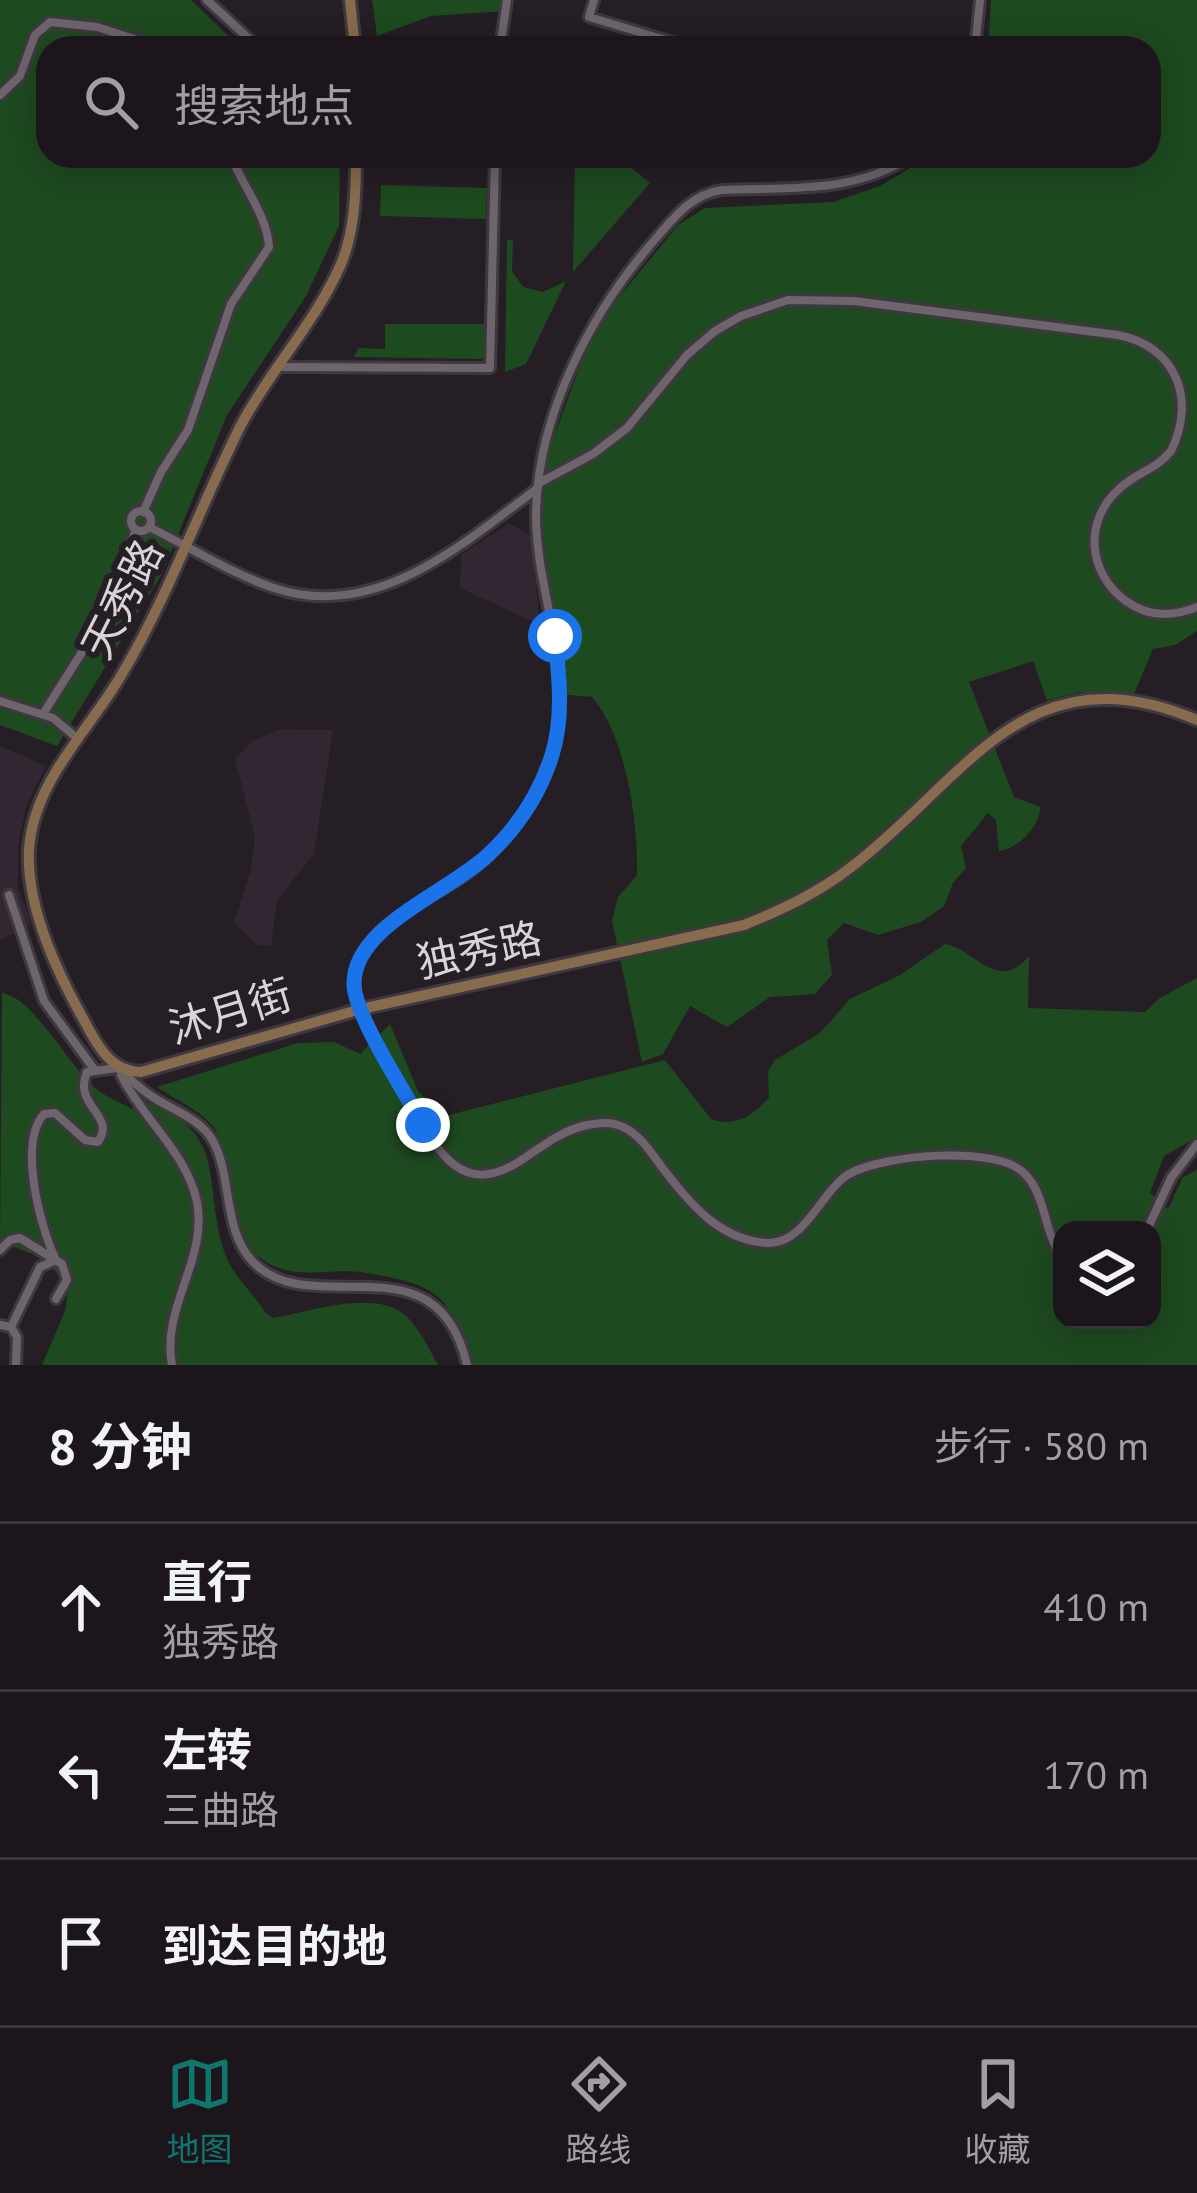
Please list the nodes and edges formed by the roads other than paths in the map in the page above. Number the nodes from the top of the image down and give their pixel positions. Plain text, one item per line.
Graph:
1 (207, 0) edge
2 (350, 0) edge
3 (507, 0) edge
4 (594, 0) edge
5 (980, 0) edge
6 (125, 36) edge
7 (246, 36) edge
8 (354, 36) edge
9 (502, 36) edge
10 (652, 36) edge
11 (976, 36) edge
12 (0, 95) edge
13 (236, 168) edge
14 (355, 168) edge
15 (495, 168) edge
16 (890, 168) edge
17 (277, 367) junction
18 (539, 485) junction
19 (143, 512) junction
20 (149, 526) junction
21 (136, 530) junction
22 (187, 545) junction
23 (1197, 607) edge
24 (0, 701) edge
25 (43, 714) junction
26 (1197, 720) edge
27 (78, 740) junction
28 (9, 895) dead end
29 (43, 925) junction
30 (23, 934) junction
31 (361, 1009) junction
32 (118, 1068) junction
33 (95, 1070) junction
34 (1197, 1144) edge
35 (1151, 1221) edge
36 (1053, 1243) edge
37 (0, 1250) edge
38 (56, 1260) junction
39 (56, 1299) dead end
40 (6, 1326) edge
41 (16, 1365) edge
42 (172, 1365) edge
43 (467, 1365) edge

1 - 7 street
2 - 8 main road
3 - 9 street
4 - 10 street
5 - 11 street
6 - 12 street
13 - 19 street
14 - 17 main road, 天秀路
15 - 17 street
16 - 18 street, 独秀路
17 - 22 main road, 天秀路
18 - 22 street
18 - 23 street
18 - 31 street, 独秀路
19 - 20 street
19 - 21 street
20 - 21 street
20 - 22 street
21 - 25 street
22 - 27 main road, 天秀路
24 - 25 street
25 - 27 street
26 - 31 main road, 独秀路
27 - 29 main road, 天秀路
28 - 30 street
29 - 30 street
29 - 32 main road, 天秀路
30 - 33 street
31 - 32 main road, 沐月街
31 - 36 street
32 - 33 street
32 - 42 street
32 - 43 street
33 - 38 street
34 - 35 street
37 - 38 street
38 - 39 street
38 - 40 street
40 - 41 street

